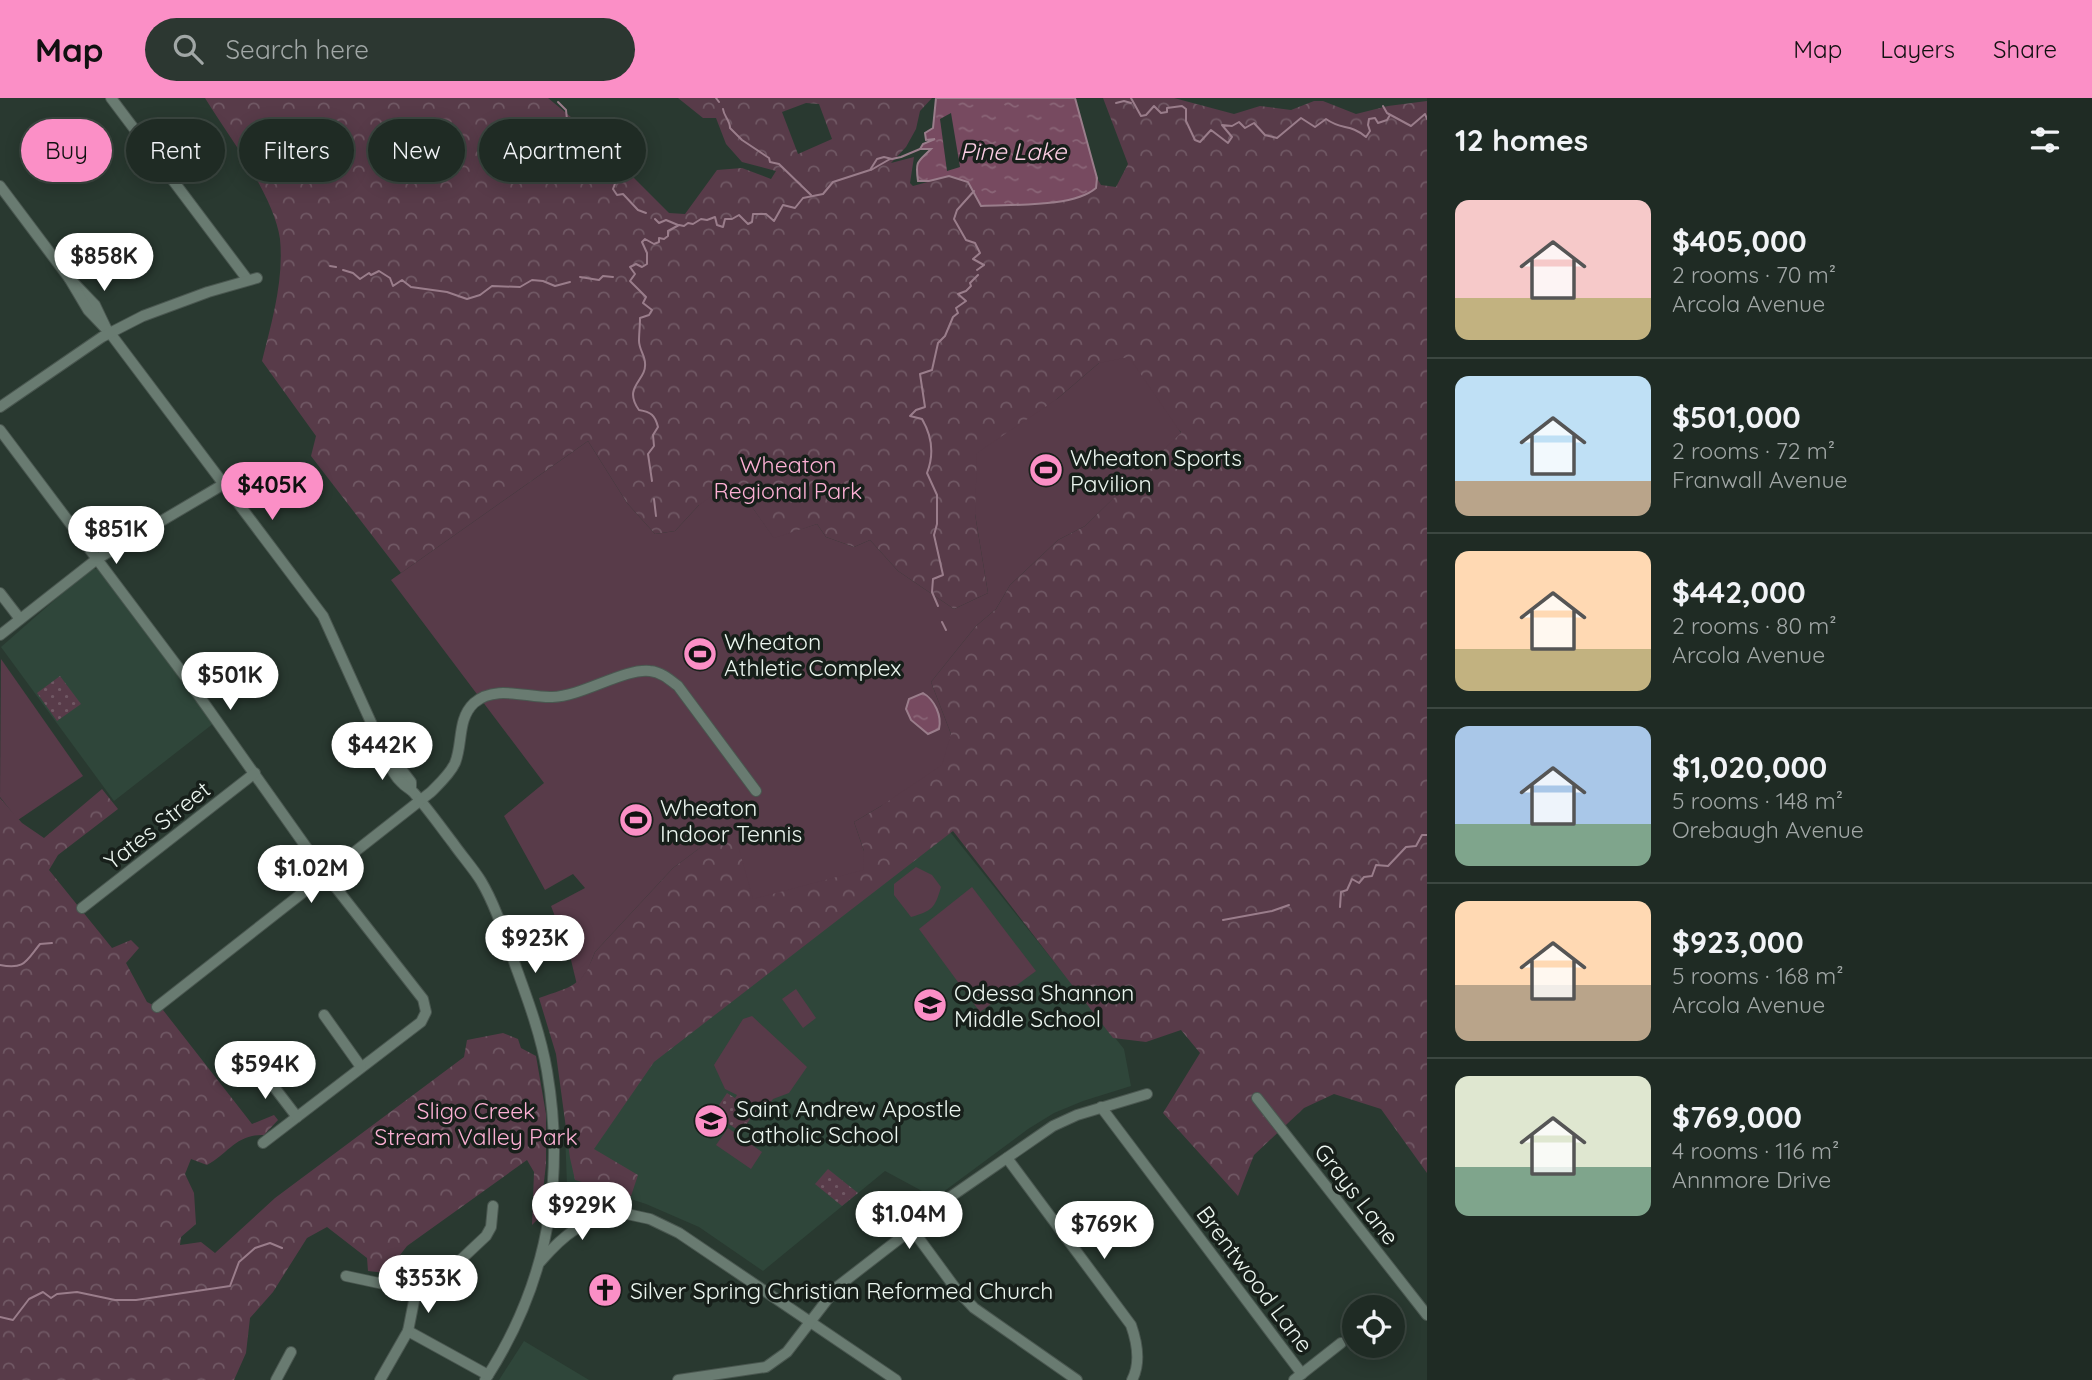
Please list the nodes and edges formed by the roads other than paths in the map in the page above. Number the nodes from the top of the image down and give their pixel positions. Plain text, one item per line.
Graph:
1 (111, 98) edge
2 (0, 186) edge
3 (108, 331) junction
4 (0, 407) edge
5 (0, 430) edge
6 (224, 485) junction
7 (97, 559) junction
8 (0, 593) edge
9 (20, 619) junction
10 (0, 635) edge
11 (255, 773) junction
12 (756, 791) dead end
13 (420, 801) junction
14 (326, 874) junction
15 (82, 908) dead end
16 (157, 1007) dead end
17 (324, 1016) dead end
18 (258, 1066) dead end
19 (361, 1068) junction
20 (1147, 1094) dead end
21 (1257, 1098) dead end
22 (1101, 1107) junction
23 (297, 1116) junction
24 (263, 1143) dead end
25 (1007, 1158) junction
26 (553, 1198) junction
27 (493, 1206) dead end
28 (624, 1212) junction
29 (912, 1230) junction
30 (537, 1266) junction
31 (346, 1276) dead end
32 (416, 1291) junction
33 (1427, 1315) edge
34 (811, 1321) junction
35 (408, 1331) junction
36 (1342, 1343) dead end
37 (291, 1352) dead end
38 (759, 1369) junction
39 (487, 1377) edge
40 (1298, 1377) edge
41 (276, 1380) edge
42 (380, 1380) edge
43 (678, 1380) edge
44 (762, 1380) edge
45 (896, 1380) edge
46 (1077, 1380) edge
47 (1132, 1380) edge

1 - 3 street
2 - 3 street
3 - 4 street
3 - 6 street
5 - 7 street
6 - 7 street
6 - 13 street
7 - 9 street
7 - 11 street
8 - 9 street
9 - 10 street
11 - 14 street
11 - 15 street, Yates Street
12 - 13 street
13 - 14 street
13 - 26 street
14 - 16 street
14 - 19 street
17 - 19 street
18 - 23 street
19 - 23 street
20 - 22 street
21 - 33 street, Grays Lane
22 - 25 street
22 - 40 street, Brentwood Lane
23 - 24 street
25 - 29 street
25 - 47 street
26 - 28 street
26 - 30 street
27 - 32 street
28 - 30 street
28 - 34 street
29 - 34 street
29 - 46 street
30 - 39 street
31 - 32 street
32 - 35 street
34 - 38 street
34 - 45 street
35 - 39 street
35 - 42 street
36 - 40 street
37 - 41 street
38 - 43 street
38 - 44 street

